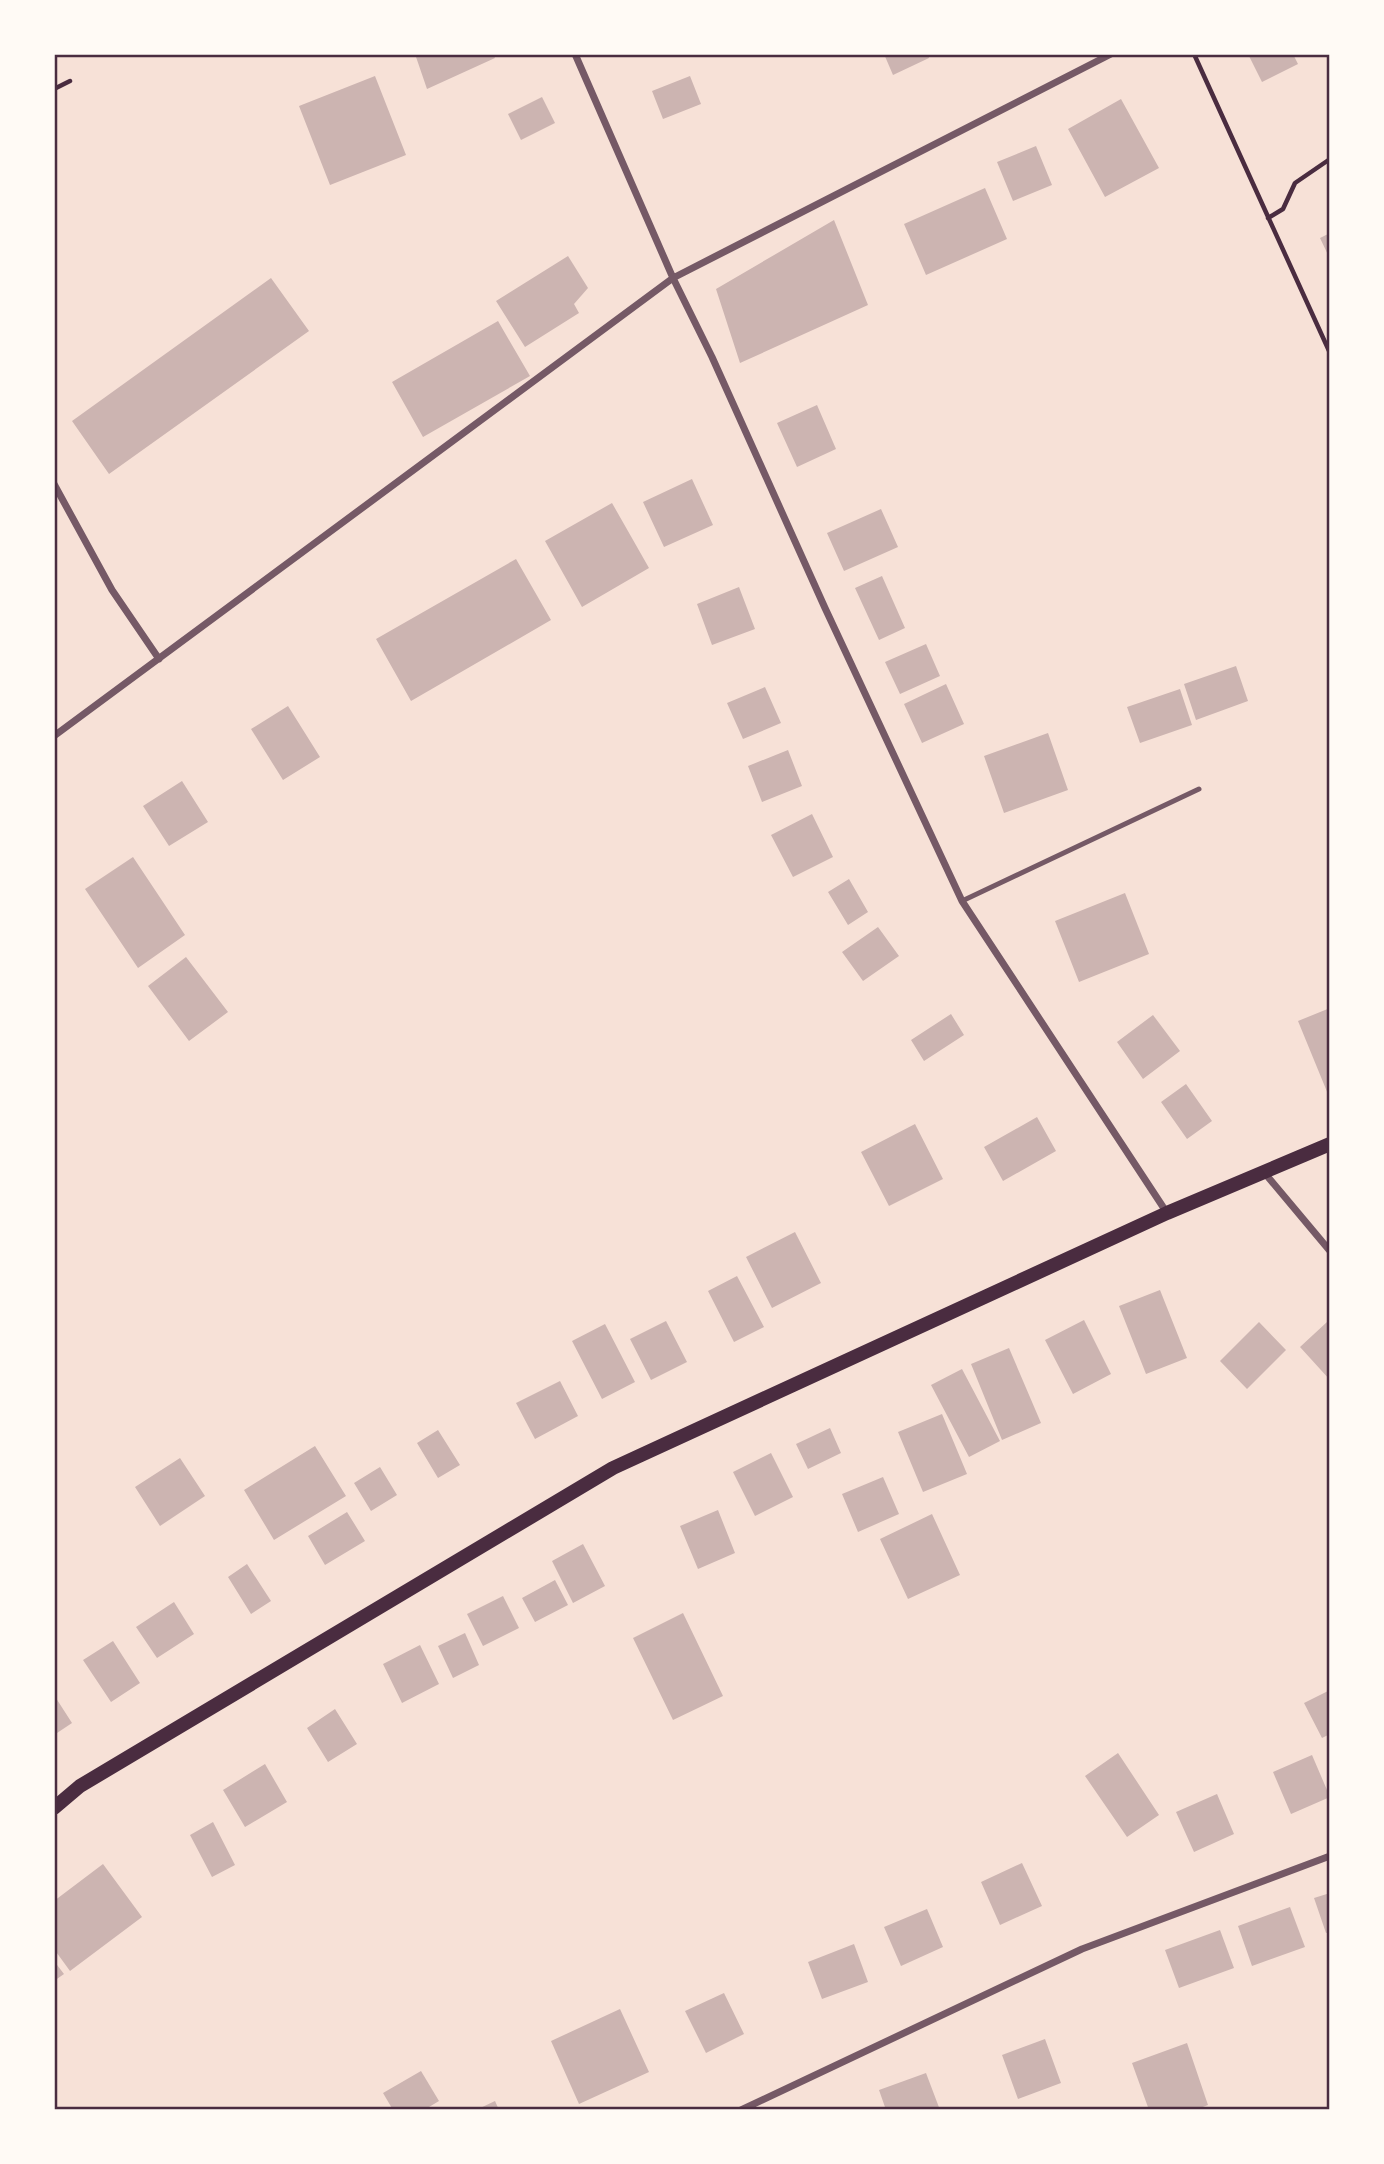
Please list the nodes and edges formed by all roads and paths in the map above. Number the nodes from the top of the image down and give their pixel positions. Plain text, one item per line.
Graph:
1 (575, 54) edge
2 (1111, 54) edge
3 (1194, 54) edge
4 (69, 81) dead end
5 (54, 89) edge
6 (1330, 159) edge
7 (1268, 218) junction
8 (673, 278) junction
9 (1330, 353) edge
10 (54, 484) edge
11 (159, 659) junction
12 (54, 736) edge
13 (1199, 789) dead end
14 (961, 901) junction
15 (1330, 1144) edge
16 (1263, 1171) junction
17 (1167, 1213) junction
18 (1330, 1251) edge
19 (54, 1808) edge
20 (1330, 1856) edge
21 (741, 2110) edge

1 - 8 street
2 - 8 street
3 - 7 path
4 - 5 path
6 - 7 path
7 - 9 path
8 - 11 street
8 - 14 street
10 - 11 street
11 - 12 street
13 - 14 lane
14 - 17 street
15 - 16 main road
16 - 17 main road
16 - 18 street
17 - 19 main road
20 - 21 street

